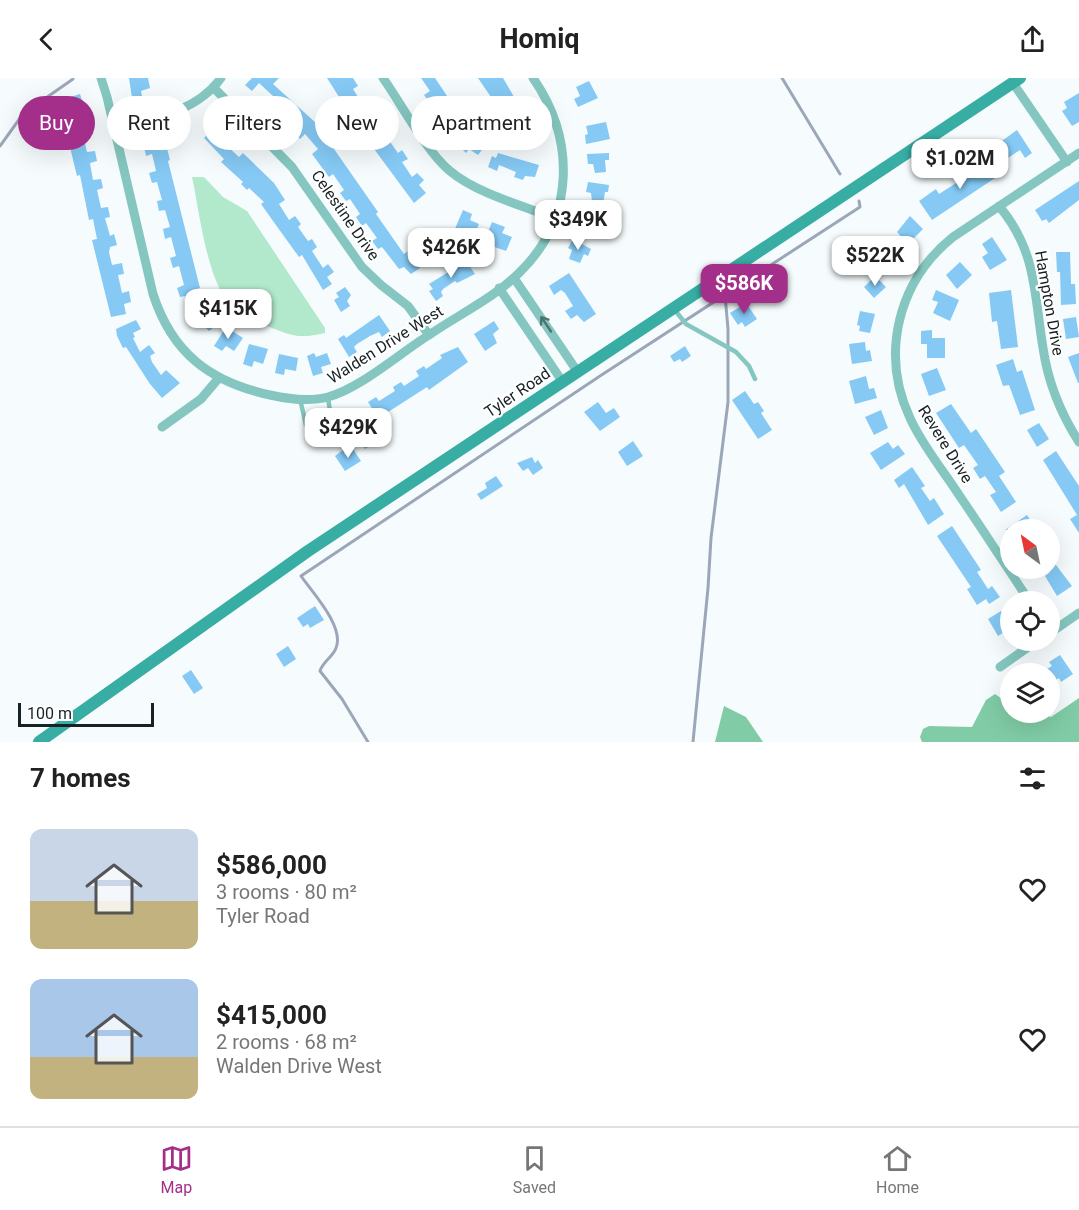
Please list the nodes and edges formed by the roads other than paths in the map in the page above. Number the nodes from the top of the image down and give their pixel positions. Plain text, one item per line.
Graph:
1 (101, 78) edge
2 (220, 78) edge
3 (383, 78) edge
4 (533, 78) edge
5 (1017, 80) edge
6 (213, 87) junction
7 (107, 101) edge
8 (191, 103) edge
9 (119, 150) edge
10 (1079, 153) edge
11 (1066, 162) junction
12 (999, 206) junction
13 (555, 218) junction
14 (514, 278) junction
15 (499, 288) junction
16 (674, 309) junction
17 (429, 335) junction
18 (578, 371) junction
19 (218, 379) junction
20 (755, 379) dead end
21 (562, 381) junction
22 (328, 397) junction
23 (300, 399) junction
24 (162, 427) dead end
25 (1079, 442) edge
26 (1023, 591) edge
27 (1079, 613) edge
28 (1060, 625) edge
29 (1023, 651) edge
30 (1006, 663) edge
31 (39, 742) edge

1 - 7 street, Walden Drive West
2 - 6 street
3 - 13 street
4 - 13 street, Walden Drive West
5 - 11 street
5 - 16 street, Tyler Road
6 - 8 street
6 - 17 street, Celestine Drive
9 - 19 street, Walden Drive West
10 - 11 street, Revere Drive
11 - 12 street, Revere Drive
12 - 25 street, Hampton Drive
12 - 26 street, Revere Drive
13 - 14 street, Walden Drive West
14 - 15 street, Walden Drive West
18 -> 14 street
15 - 17 street, Walden Drive West
15 - 21 street
16 - 18 street, Tyler Road
16 - 20 lane
17 - 22 street, Walden Drive West
18 - 21 street, Tyler Road
19 - 23 street, Walden Drive West
19 - 24 street
21 - 31 street, Tyler Road
22 - 23 street, Walden Drive West
22 - 23 lane
27 - 28 street
29 - 30 street

